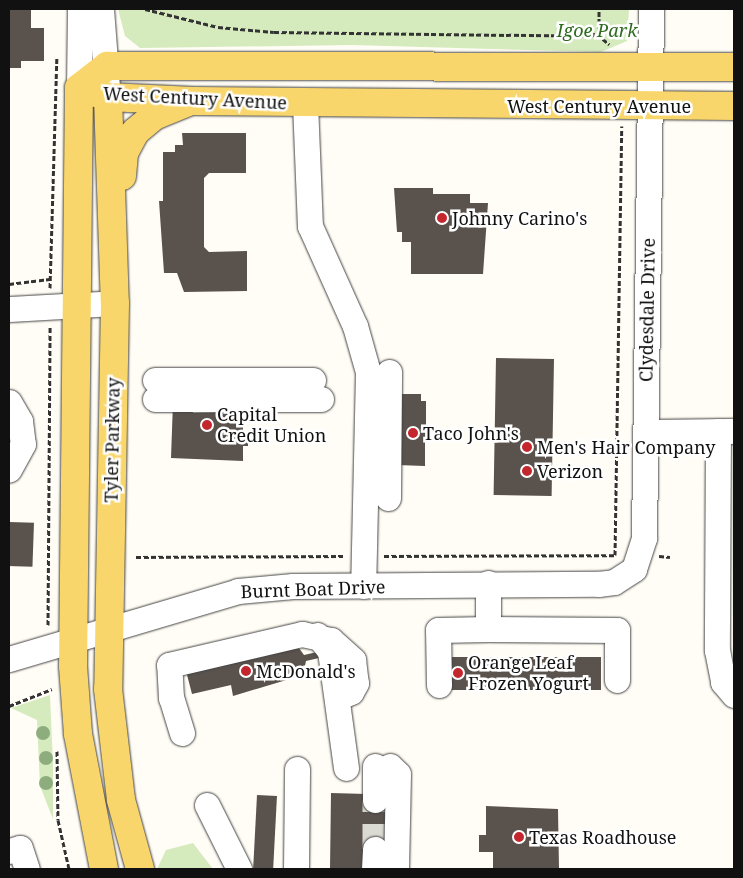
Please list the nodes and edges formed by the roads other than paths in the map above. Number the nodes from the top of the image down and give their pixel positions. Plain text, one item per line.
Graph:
1 (80, 9) edge
2 (101, 9) edge
3 (651, 9) edge
4 (107, 66) junction
5 (734, 67) edge
6 (650, 68) junction
7 (79, 88) junction
8 (108, 97) junction
9 (193, 101) junction
10 (305, 103) junction
11 (734, 106) edge
12 (649, 107) junction
13 (115, 224) junction
14 (76, 303) junction
15 (115, 303) junction
16 (9, 309) edge
17 (389, 372) dead end
18 (155, 389) dead end
19 (316, 390) dead end
20 (9, 403) edge
21 (11, 430) dead end
22 (726, 431) edge
23 (645, 432) junction
24 (9, 469) edge
25 (388, 498) dead end
26 (488, 583) junction
27 (598, 584) joint
28 (363, 586) junction
29 (108, 627) junction
30 (488, 629) junction
31 (73, 638) junction
32 (9, 659) edge
33 (617, 680) dead end
34 (439, 685) dead end
35 (734, 695) edge
36 (182, 733) dead end
37 (346, 768) dead end
38 (297, 769) dead end
39 (375, 800) tunnel mouth
40 (207, 805) dead end
41 (104, 869) edge
42 (140, 869) edge
43 (239, 869) edge
44 (296, 869) edge
45 (396, 869) edge

1 - 7 street, Tyler Parkway
2 - 4 street, Tyler Parkway
3 - 6 street, Clydesdale Drive
4 - 6 main road, West Century Avenue
4 - 7 main road, West Century Avenue
4 - 8 street, Tyler Parkway
5 - 6 main road, West Century Avenue
6 - 12 street, Clydesdale Drive
7 - 8 main road, West Century Avenue
7 - 14 main road, Tyler Parkway
8 - 9 main road, West Century Avenue
8 - 13 main road, Tyler Parkway
9 - 10 main road, West Century Avenue
9 - 13 main road
10 - 12 main road, West Century Avenue
10 - 28 street
11 - 12 main road, West Century Avenue
12 - 23 street, Clydesdale Drive
13 - 15 main road, Tyler Parkway
14 - 15 street
14 - 16 street
14 - 31 main road, Tyler Parkway
15 - 29 main road, Tyler Parkway
17 - 25 street
18 - 19 street
20 - 21 street
20 - 24 street
22 - 23 street
22 - 35 street
23 - 27 street, Clydesdale Drive
26 - 27 street, Burnt Boat Drive
26 - 28 street, Burnt Boat Drive
26 - 30 street
28 - 29 street, Burnt Boat Drive
29 - 31 street, Burnt Boat Drive
29 - 42 main road, Tyler Parkway
30 - 33 street
30 - 34 street
31 - 32 street, Burnt Boat Drive
31 - 41 main road, Tyler Parkway
36 - 37 street
38 - 44 street
39 - 45 street
40 - 43 street

